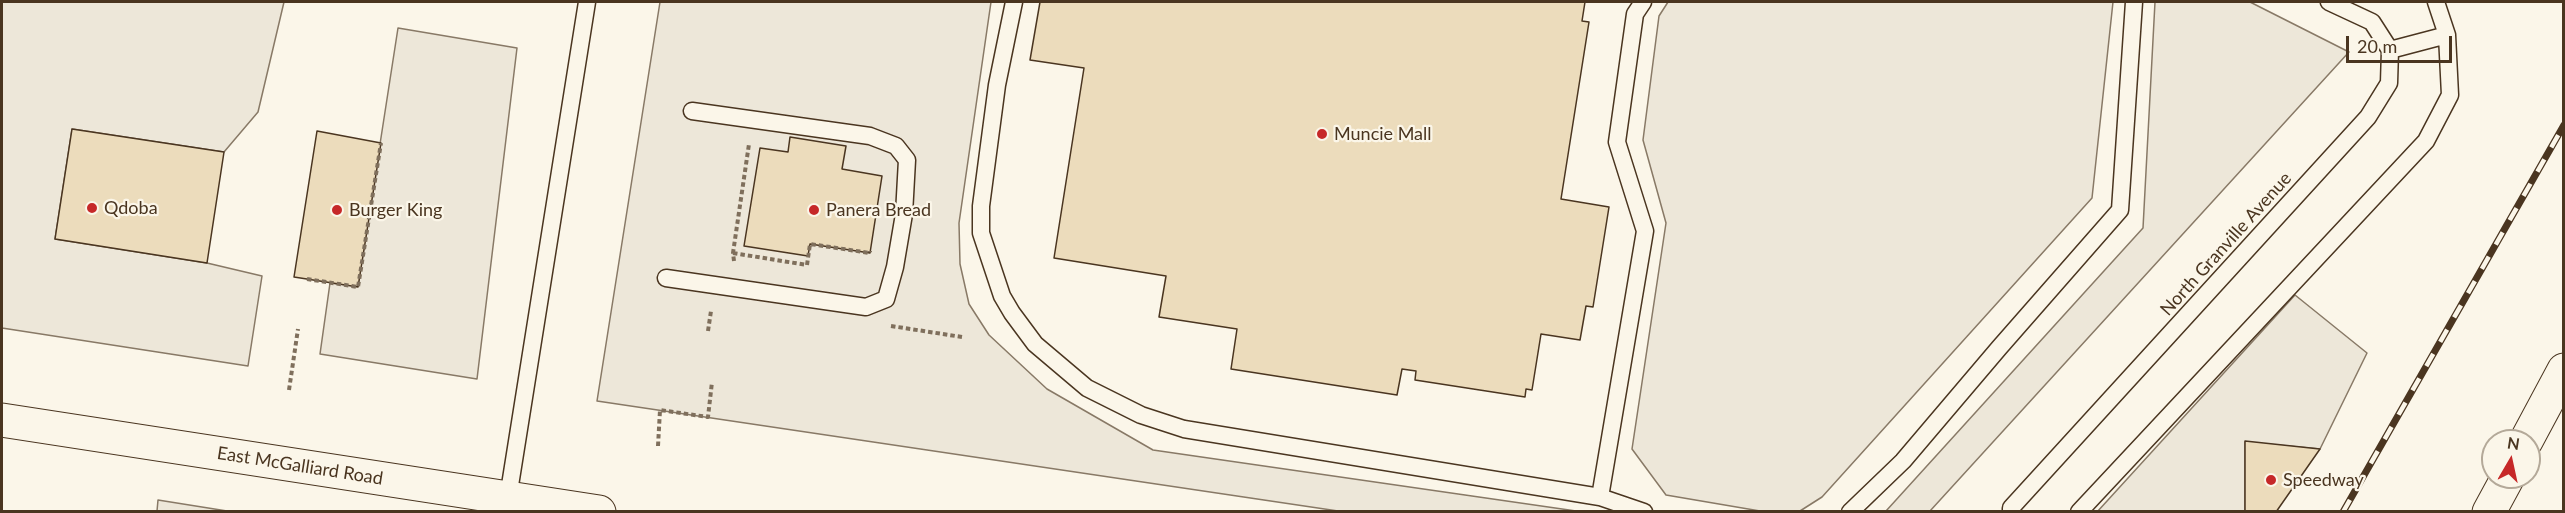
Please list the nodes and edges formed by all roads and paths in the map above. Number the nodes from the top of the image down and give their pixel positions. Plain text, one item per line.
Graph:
1 (587, 2) edge
2 (1014, 2) edge
3 (1642, 2) edge
4 (2134, 2) edge
5 (2329, 2) edge
6 (2436, 2) edge
7 (2447, 35) junction
8 (2390, 50) junction
9 (692, 111) dead end
10 (750, 137) dead end
11 (381, 143) dead end
12 (872, 242) dead end
13 (733, 253) junction
14 (734, 263) dead end
15 (666, 278) dead end
16 (307, 279) dead end
17 (298, 329) dead end
18 (2564, 370) edge
19 (712, 382) dead end
20 (289, 390) dead end
21 (2, 420) edge
22 (2532, 429) edge
23 (658, 446) dead end
24 (2501, 489) edge
25 (1600, 496) junction
26 (508, 498) junction
27 (599, 512) edge
28 (1644, 512) edge
29 (1850, 512) edge
30 (2011, 512) edge
31 (2079, 512) edge
32 (2489, 512) edge

1 - 26 lane
2 - 25 lane
3 - 25 lane
4 - 29 lane
5 - 8 lane
6 - 7 lane
7 - 8 lane
7 - 31 lane
8 - 30 lane, North Granville Avenue
9 - 15 lane
10 - 13 path
11 - 16 path
12 - 13 path
13 - 14 path
17 - 20 path
18 - 22 main road
19 - 23 path
21 - 26 main road, East McGalliard Road
24 - 32 main road
25 - 28 lane
26 - 27 main road, East McGalliard Road

